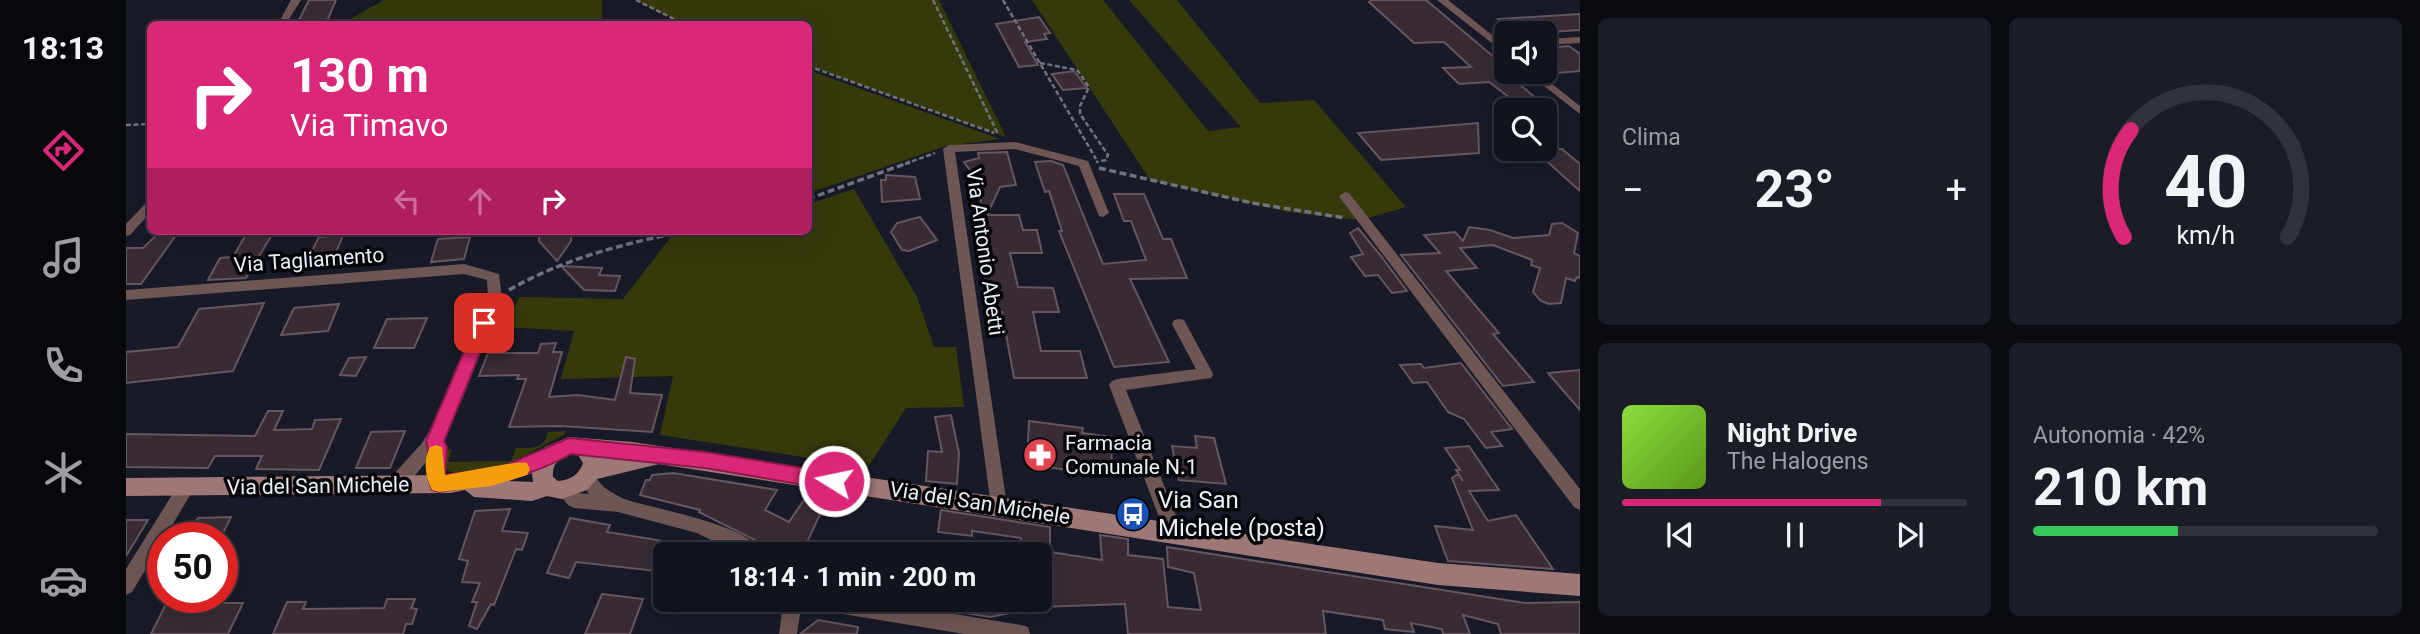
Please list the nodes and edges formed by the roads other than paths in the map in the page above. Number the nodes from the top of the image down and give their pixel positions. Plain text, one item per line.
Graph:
1 (296, 0) edge
2 (1442, 0) edge
3 (284, 21) edge
4 (1494, 39) edge
5 (1580, 40) edge
6 (1557, 41) edge
7 (1547, 84) edge
8 (1578, 108) edge
9 (1345, 196) dead end
10 (147, 209) edge
11 (1103, 213) dead end
12 (126, 232) edge
13 (126, 295) edge
14 (1179, 324) dead end
15 (435, 441) junction
16 (584, 449) junction
17 (661, 456) junction
18 (546, 459) junction
19 (589, 474) junction
20 (444, 484) junction
21 (392, 485) junction
22 (126, 487) edge
23 (186, 487) junction
24 (556, 489) junction
25 (1580, 502) edge
26 (622, 505) junction
27 (999, 506) junction
28 (1174, 533) junction
29 (730, 542) edge
30 (1580, 585) edge
31 (126, 586) edge
32 (791, 612) edge
33 (881, 612) edge
34 (788, 634) edge
35 (1021, 634) edge

1 - 3 street
2 - 4 street
5 - 6 street
7 - 8 street
9 - 25 street
10 - 12 street
11 - 27 street, Via Antonio Abetti
13 - 15 street, Via Tagliamento
14 - 28 street
15 - 20 street
15 - 21 street
16 - 17 main road, Via del San Michele
16 - 18 main road, Via del San Michele
16 - 19 main road
17 - 19 main road, Via del San Michele
17 - 27 main road, Via del San Michele
18 - 20 main road, Via del San Michele
18 - 24 main road
19 - 24 main road, Via del San Michele
19 - 26 street
20 - 21 main road, Via del San Michele
20 - 24 main road, Via del San Michele
21 - 23 main road, Via del San Michele
22 - 23 main road, Via del San Michele
23 - 31 street
24 - 26 street
26 - 29 street
27 - 28 main road, Via del San Michele
28 - 30 main road, Via del San Michele
32 - 34 street
33 - 35 street

